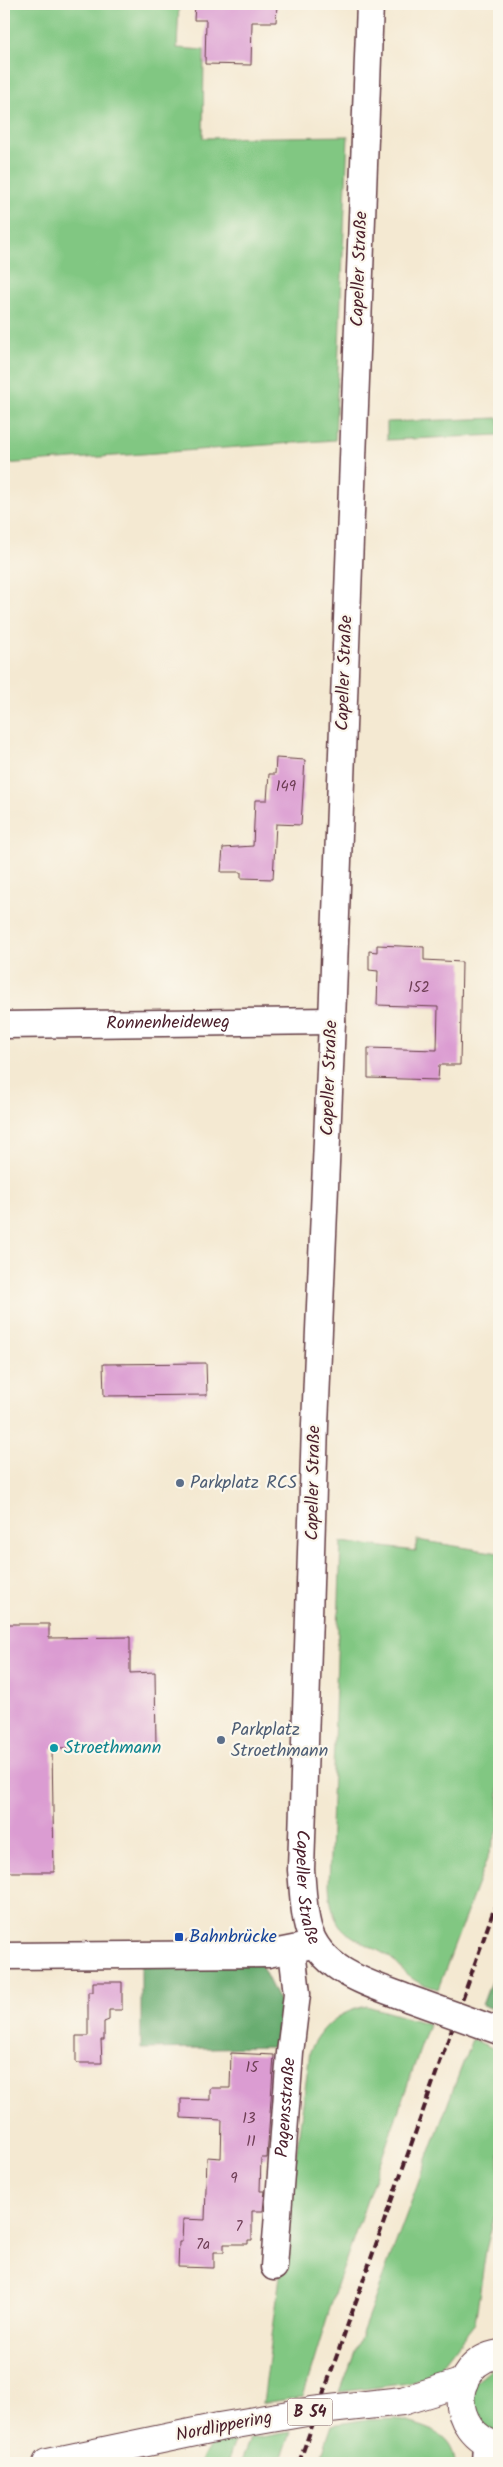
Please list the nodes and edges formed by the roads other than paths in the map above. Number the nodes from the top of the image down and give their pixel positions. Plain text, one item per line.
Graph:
1 (370, 4) edge
2 (332, 1021) junction
3 (4, 1025) edge
4 (304, 1947) junction
5 (4, 1956) edge
6 (499, 2031) edge
7 (274, 2267) dead end
8 (498, 2350) edge
9 (464, 2382) junction
10 (402, 2401) junction
11 (464, 2419) junction
12 (490, 2452) edge
13 (47, 2463) edge

1 - 2 street, Capeller Straße
2 - 3 street, Ronnenheideweg
2 - 4 street, Capeller Straße
4 - 5 street
4 - 6 street, Capeller Straße, bridge
4 - 7 street, Pagensstraße
8 - 9 main road
9 - 10 main road, Nordlippering / B 54
9 - 11 main road
10 - 11 main road, Nordlippering / B 54
10 - 13 main road, Nordlippering / B 54, bridge
11 - 12 main road

